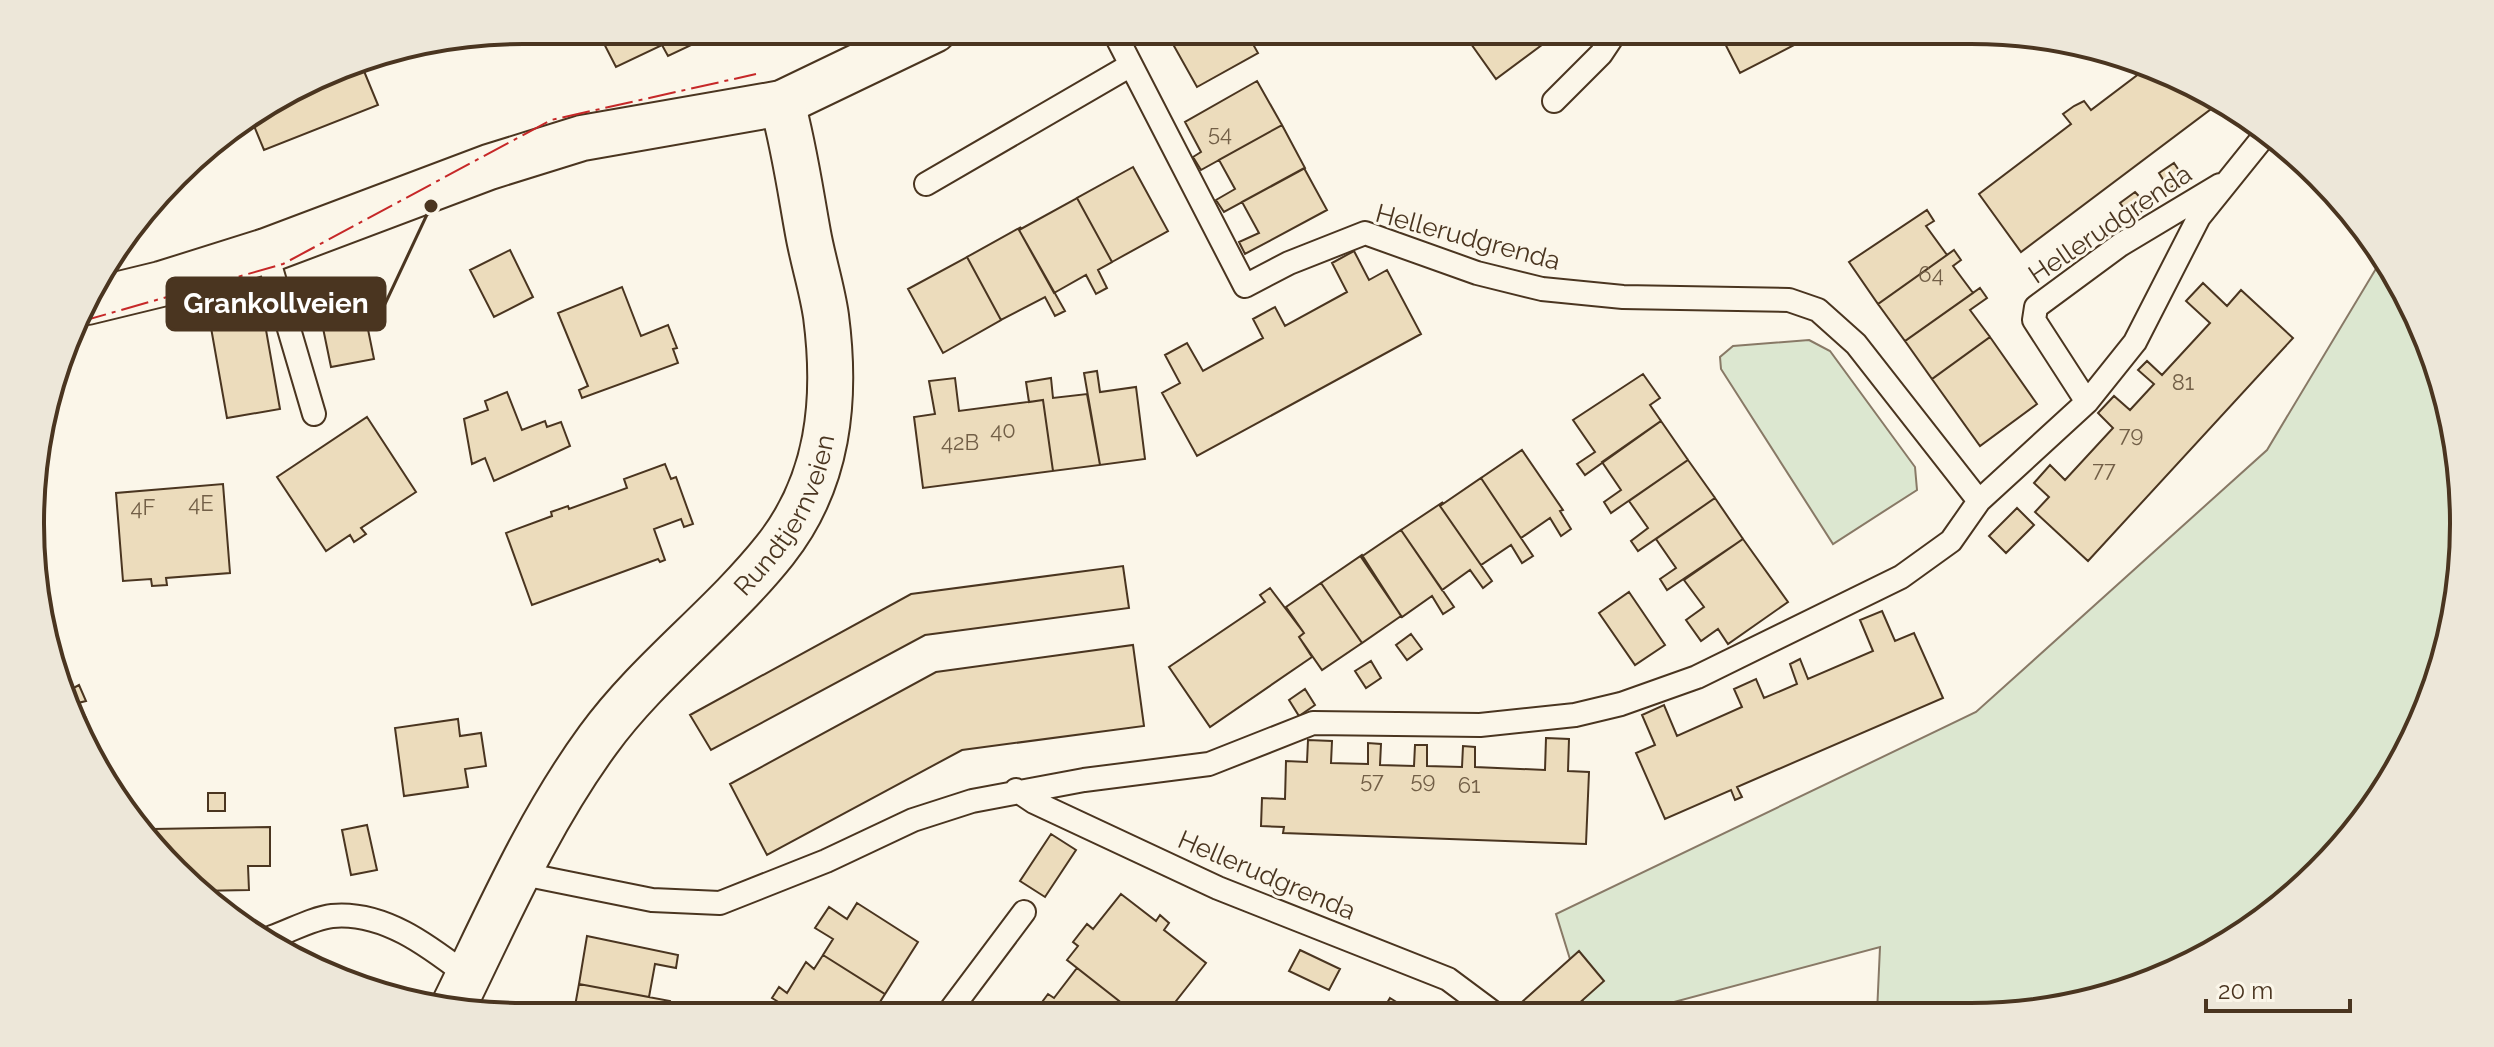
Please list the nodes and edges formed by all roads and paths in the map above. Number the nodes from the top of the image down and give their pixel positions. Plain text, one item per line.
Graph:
1 (905, 44) edge
2 (1120, 44) edge
3 (1608, 44) edge
4 (1131, 65) junction
5 (1554, 101) dead end
6 (782, 103) junction
7 (2260, 141) edge
8 (2228, 180) junction
9 (926, 184) dead end
10 (266, 251) junction
11 (100, 299) edge
12 (2087, 402) junction
13 (314, 414) dead end
14 (1979, 501) junction
15 (1016, 790) junction
16 (518, 873) junction
17 (1024, 912) dead end
18 (278, 935) edge
19 (461, 991) edge
20 (956, 1003) edge
21 (1480, 1003) edge

1 - 6 street
2 - 4 lane, Hellerudgrenda
3 - 5 lane
4 - 9 lane
4 - 14 lane, Hellerudgrenda
6 - 10 street
6 - 16 street, Rundtjernveien
7 - 8 lane, Hellerudgrenda
8 - 12 lane, Hellerudgrenda
8 - 12 lane, Hellerudgrenda
10 - 11 street
10 - 13 lane
12 - 14 lane, Hellerudgrenda
14 - 15 lane, Hellerudgrenda
15 - 16 lane, Hellerudgrenda
15 - 21 lane, Hellerudgrenda
16 - 19 street, Rundtjernveien
17 - 20 lane
18 - 19 lane

